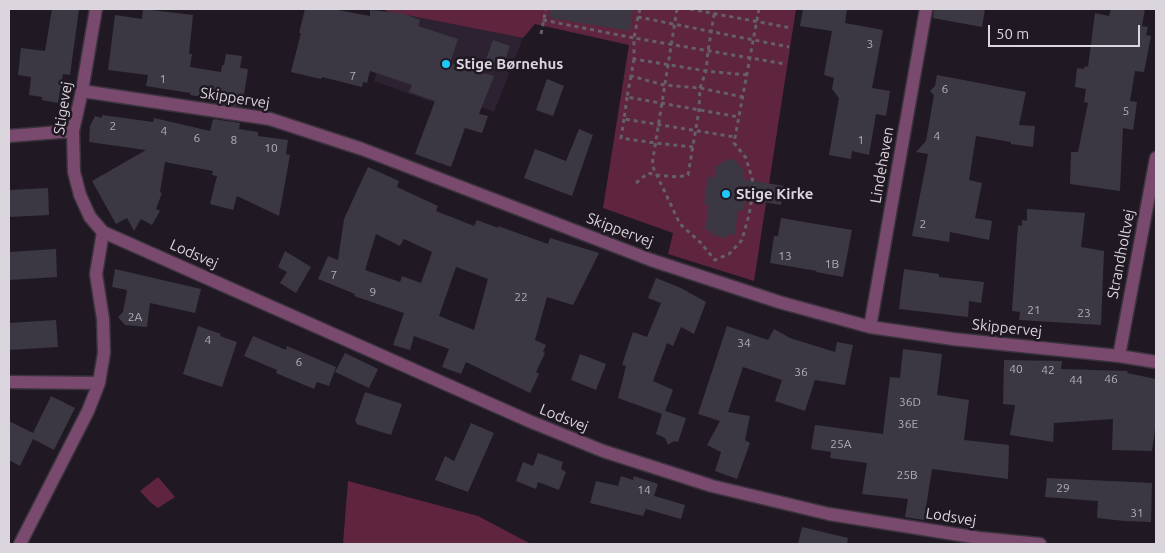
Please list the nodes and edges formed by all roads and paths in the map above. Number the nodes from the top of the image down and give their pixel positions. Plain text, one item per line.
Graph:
1 (96, 9) edge
2 (546, 9) edge
3 (640, 9) edge
4 (677, 9) edge
5 (690, 9) edge
6 (715, 9) edge
7 (759, 9) edge
8 (926, 9) edge
9 (715, 14) junction
10 (638, 18) junction
11 (544, 20) junction
12 (756, 21) junction
13 (675, 24) junction
14 (791, 28) dead end
15 (711, 32) junction
16 (541, 34) dead end
17 (634, 38) junction
18 (753, 40) junction
19 (671, 45) junction
20 (789, 47) dead end
21 (708, 51) junction
22 (750, 58) junction
23 (634, 59) junction
24 (668, 64) junction
25 (785, 64) dead end
26 (706, 71) junction
27 (747, 74) junction
28 (630, 76) junction
29 (664, 85) junction
30 (700, 88) junction
31 (82, 91) junction
32 (627, 97) junction
33 (742, 97) junction
34 (661, 103) junction
35 (699, 110) junction
36 (739, 117) junction
37 (624, 119) junction
38 (658, 125) junction
39 (695, 130) junction
40 (73, 131) junction
41 (9, 136) edge
42 (735, 136) junction
43 (655, 143) junction
44 (693, 147) junction
45 (1156, 158) edge
46 (656, 176) junction
47 (636, 183) dead end
48 (103, 232) junction
49 (870, 327) junction
50 (1119, 356) junction
51 (1156, 362) edge
52 (9, 382) edge
53 (99, 383) junction
54 (20, 544) edge
55 (1040, 544) edge

1 - 31 street, Stigevej
2 - 11 path
3 - 10 path
4 - 13 path
5 - 9 path
6 - 9 path
7 - 12 path
8 - 49 street, Lindehaven
9 - 12 path
9 - 15 path
10 - 13 path
10 - 17 path
11 - 16 path
11 - 17 path
12 - 14 path
12 - 18 path
13 - 15 path
13 - 19 path
15 - 18 path
15 - 21 path
17 - 19 path
17 - 23 path
18 - 20 path
18 - 22 path
19 - 21 path
19 - 24 path
21 - 22 path
21 - 26 path
22 - 25 path
22 - 27 path
23 - 24 path
23 - 28 path
24 - 26 path
24 - 29 path
26 - 27 path
26 - 30 path
27 - 33 path
28 - 29 path
28 - 32 path
29 - 30 path
29 - 34 path
30 - 33 path
30 - 35 path
31 - 40 street, Stigevej
31 - 49 street, Skippervej
32 - 34 path
32 - 37 path
33 - 36 path
34 - 35 path
34 - 38 path
35 - 36 path
35 - 39 path
36 - 42 path
37 - 38 path
37 - 43 path
38 - 39 path
38 - 43 path
39 - 42 path
39 - 44 path
40 - 41 street
40 - 48 street, Stigevej
42 - 46 path
43 - 44 path
43 - 46 path
44 - 46 path
45 - 50 street, Strandholtvej
46 - 47 path
48 - 53 street
48 - 55 street, Lodsvej
49 - 50 street, Skippervej
50 - 51 street, Skippervej
52 - 53 street
53 - 54 street

